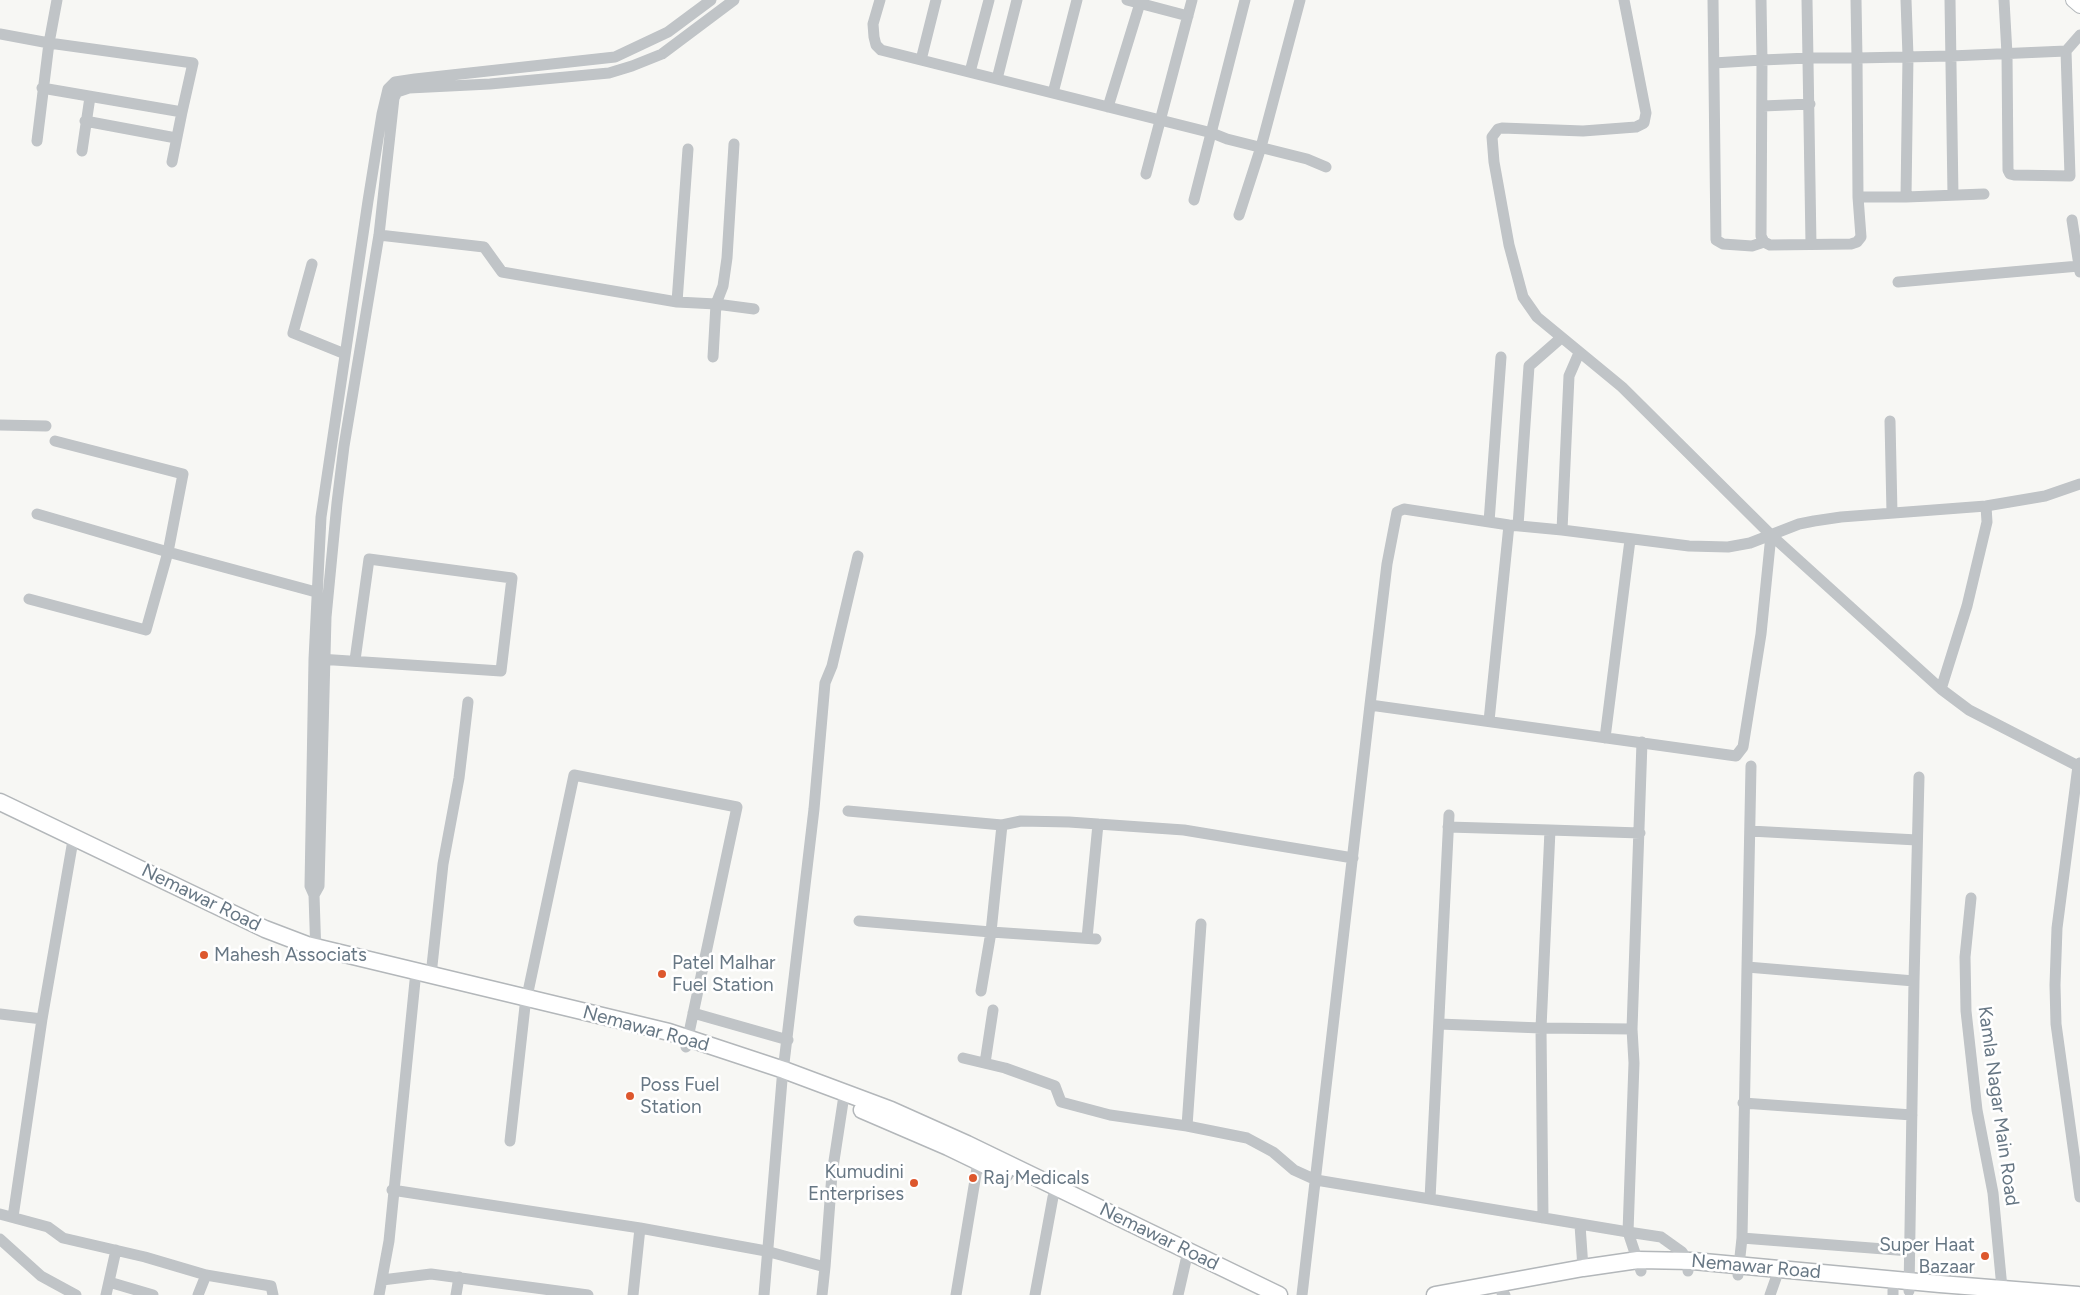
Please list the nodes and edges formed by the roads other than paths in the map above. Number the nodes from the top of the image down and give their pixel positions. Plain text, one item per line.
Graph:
1 (58, 0) edge
2 (712, 0) edge
3 (734, 0) edge
4 (880, 0) edge
5 (936, 0) edge
6 (989, 0) edge
7 (1017, 0) edge
8 (1078, 0) edge
9 (1127, 0) edge
10 (1192, 0) edge
11 (1245, 0) edge
12 (1300, 0) edge
13 (1624, 0) edge
14 (1713, 0) edge
15 (1761, 0) edge
16 (1807, 0) edge
17 (1856, 0) edge
18 (1906, 0) edge
19 (1950, 0) edge
20 (2004, 0) edge
21 (2073, 0) edge
22 (1141, 2) edge
23 (2080, 6) edge
24 (1188, 16) junction
25 (0, 34) edge
26 (2080, 34) edge
27 (49, 43) junction
28 (2066, 51) junction
29 (2007, 54) junction
30 (1908, 56) junction
31 (1951, 56) junction
32 (1809, 58) junction
33 (1857, 58) junction
34 (920, 60) junction
35 (1762, 60) junction
36 (1714, 63) junction
37 (970, 72) junction
38 (997, 79) junction
39 (42, 88) junction
40 (1053, 93) junction
41 (90, 97) junction
42 (1810, 104) junction
43 (1762, 106) junction
44 (1108, 107) junction
45 (182, 112) junction
46 (1160, 120) junction
47 (85, 122) junction
48 (1212, 133) junction
49 (176, 138) junction
50 (37, 141) dead end
51 (734, 144) dead end
52 (1261, 147) junction
53 (688, 149) dead end
54 (82, 151) dead end
55 (172, 162) dead end
56 (1326, 167) dead end
57 (1146, 174) dead end
58 (1984, 194) dead end
59 (1953, 195) junction
60 (1858, 197) junction
61 (1906, 197) junction
62 (1194, 200) dead end
63 (1239, 215) dead end
64 (2072, 220) dead end
65 (379, 235) junction
66 (1764, 242) junction
67 (1811, 244) junction
68 (312, 264) dead end
69 (2080, 269) edge
70 (356, 282) junction
71 (1898, 282) dead end
72 (372, 284) junction
73 (677, 302) junction
74 (716, 304) junction
75 (754, 309) dead end
76 (1561, 338) junction
77 (1580, 353) junction
78 (345, 354) junction
79 (713, 357) dead end
80 (1501, 358) dead end
81 (1890, 421) dead end
82 (0, 425) edge
83 (46, 426) dead end
84 (55, 441) dead end
85 (2080, 484) edge
86 (1986, 506) junction
87 (1892, 513) junction
88 (37, 514) dead end
89 (1488, 522) junction
90 (1514, 526) junction
91 (1562, 530) junction
92 (1771, 535) junction
93 (1630, 540) junction
94 (168, 552) junction
95 (858, 556) dead end
96 (316, 592) junction
97 (29, 598) dead end
98 (319, 659) junction
99 (355, 660) junction
100 (1941, 690) junction
101 (468, 702) dead end
102 (1370, 705) junction
103 (1489, 721) junction
104 (1605, 738) junction
105 (1642, 742) junction
106 (1751, 766) dead end
107 (2079, 766) edge
108 (1919, 777) dead end
109 (0, 802) edge
110 (0, 811) edge
111 (848, 811) dead end
112 (1449, 814) dead end
113 (1098, 824) junction
114 (1002, 825) junction
115 (1448, 827) junction
116 (1550, 830) junction
117 (1750, 831) junction
118 (1640, 833) junction
119 (1917, 840) junction
120 (72, 846) junction
121 (1353, 858) junction
122 (1971, 898) dead end
123 (860, 921) dead end
124 (1202, 924) dead end
125 (991, 932) junction
126 (315, 952) junction
127 (1747, 967) junction
128 (431, 975) junction
129 (415, 981) junction
130 (1914, 982) junction
131 (981, 990) dead end
132 (526, 1002) junction
133 (993, 1010) dead end
134 (693, 1013) junction
135 (0, 1014) edge
136 (42, 1020) junction
137 (1439, 1024) junction
138 (1541, 1028) junction
139 (1632, 1029) junction
140 (788, 1040) junction
141 (687, 1043) junction
142 (963, 1058) dead end
143 (985, 1063) junction
144 (783, 1075) junction
145 (843, 1102) junction
146 (1743, 1103) junction
147 (1912, 1115) junction
148 (1187, 1126) junction
149 (2075, 1136) edge
150 (510, 1141) dead end
151 (954, 1144) junction
152 (978, 1162) junction
153 (1316, 1180) junction
154 (392, 1190) junction
155 (1053, 1197) junction
156 (2080, 1197) edge
157 (1430, 1199) junction
158 (0, 1214) edge
159 (13, 1217) junction
160 (1543, 1218) junction
161 (1580, 1225) junction
162 (640, 1228) junction
163 (1628, 1232) junction
164 (1742, 1238) junction
165 (0, 1239) edge
166 (116, 1250) junction
167 (766, 1251) junction
168 (1910, 1251) junction
169 (1186, 1260) junction
170 (1639, 1266) junction
171 (1688, 1266) junction
172 (825, 1267) junction
173 (1583, 1268) junction
174 (1739, 1270) junction
175 (206, 1275) junction
176 (459, 1277) junction
177 (1776, 1278) junction
178 (382, 1280) junction
179 (109, 1282) junction
180 (1241, 1282) junction
181 (2002, 1288) junction
182 (1901, 1289) edge
183 (1499, 1294) edge
184 (76, 1295) edge
185 (106, 1295) edge
186 (153, 1295) edge
187 (198, 1295) edge
188 (273, 1295) edge
189 (379, 1295) edge
190 (456, 1295) edge
191 (588, 1295) edge
192 (633, 1295) edge
193 (764, 1295) edge
194 (822, 1295) edge
195 (956, 1295) edge
196 (1035, 1295) edge
197 (1178, 1295) edge
198 (1258, 1295) edge
199 (1279, 1295) edge
200 (1302, 1295) edge
201 (1435, 1295) edge
202 (1770, 1295) edge
203 (1956, 1295) edge
204 (2078, 1295) edge

1 - 27 street
2 - 70 street
3 - 65 street
4 - 34 street
5 - 34 street
6 - 37 street
7 - 38 street
8 - 40 street
9 - 22 street
10 - 24 street
11 - 48 street
12 - 52 street
13 - 76 street
14 - 36 street
15 - 35 street
16 - 32 street
17 - 33 street
18 - 30 street
19 - 31 street
20 - 29 street
21 - 23 main road
22 - 24 street
22 - 44 street
24 - 46 street
25 - 27 street
26 - 28 street
27 - 39 street
27 - 45 street
28 - 29 street
28 - 29 street
29 - 31 street
30 - 31 street
30 - 33 street
30 - 61 street
31 - 59 street
32 - 33 street
32 - 35 street
32 - 42 street
33 - 60 street
34 - 37 street
35 - 36 street
35 - 43 street
36 - 66 street
37 - 38 street
38 - 40 street
39 - 41 street
39 - 50 street
40 - 44 street
41 - 45 street
41 - 47 street
42 - 43 street
42 - 67 street
43 - 66 street
44 - 46 street
45 - 49 street
46 - 48 street
46 - 57 street
47 - 49 street
47 - 54 street
48 - 52 street
48 - 62 street
49 - 55 street
51 - 74 street
52 - 56 street
52 - 63 street
53 - 73 street
58 - 59 street
59 - 61 street
60 - 61 street
60 - 67 street
64 - 69 street
65 - 72 street
65 - 73 street
66 - 67 street
68 - 78 street
69 - 71 street
70 - 72 street
70 - 78 street
72 - 98 street
73 - 74 street
74 - 75 street
74 - 79 street
76 - 77 street
76 - 90 street
77 - 91 street
77 - 92 street
78 - 96 street
80 - 89 street
81 - 87 street
82 - 83 street
84 - 94 street
85 - 86 street
86 - 87 street
86 - 100 street
87 - 92 street
88 - 94 street
89 - 90 street
89 - 102 street
90 - 91 street
90 - 103 street
91 - 93 street
92 - 93 street
92 - 100 street
92 - 105 street
93 - 104 street
94 - 96 street
94 - 97 street
95 - 140 street
96 - 98 street
98 - 99 street
98 - 126 street
99 - 99 street
100 - 107 street
101 - 128 street
102 - 103 street
102 - 121 street
103 - 104 street
104 - 105 street
105 - 118 street
106 - 117 street
107 - 149 street
108 - 119 street
109 - 126 highway, Nemawar Road
110 - 120 highway, Nemawar Road
111 - 114 street
112 - 115 street
113 - 114 street
113 - 121 street
113 - 125 street
114 - 125 street
115 - 116 street
115 - 137 street
116 - 118 street
116 - 138 street
117 - 119 street
117 - 127 street
118 - 139 street
119 - 130 street
120 - 126 highway, Nemawar Road
120 - 136 street
121 - 153 street
122 - 181 street, Kamla Nagar Main Road
123 - 125 street
124 - 148 street
125 - 131 street
126 - 128 highway, Nemawar Road
126 - 129 highway, Nemawar Road
127 - 130 street
127 - 146 street
128 - 132 highway, Nemawar Road
129 - 132 highway, Nemawar Road
129 - 154 street
130 - 147 street
132 - 134 street
132 - 141 highway, Nemawar Road
132 - 150 street
133 - 143 street
134 - 140 street
134 - 141 street
135 - 136 street
136 - 159 street
137 - 138 street
137 - 157 street
138 - 139 street
138 - 160 street
139 - 163 street
140 - 144 street
141 - 144 highway, Nemawar Road
142 - 143 street
143 - 148 street
144 - 145 highway, Nemawar Road
144 - 151 highway, Nemawar Road
144 - 167 street
145 - 151 highway, Nemawar Road
145 - 172 street
146 - 147 street
146 - 164 street
147 - 168 street
148 - 153 street
149 - 156 street
151 - 152 highway, Nemawar Road
151 - 180 highway, Nemawar Road
152 - 155 highway, Nemawar Road
152 - 195 street
153 - 157 street
153 - 200 street
154 - 162 street
154 - 178 street
155 - 169 highway, Nemawar Road
155 - 196 street
157 - 160 street
158 - 159 street
159 - 166 street
160 - 161 street
161 - 163 street
161 - 173 street
162 - 167 street
162 - 192 street
163 - 170 street
163 - 171 street
164 - 168 street
164 - 174 street
165 - 184 street
166 - 175 street
166 - 179 street
167 - 172 street
167 - 193 street
168 - 182 street
169 - 180 highway, Nemawar Road
169 - 197 street
170 - 171 highway, Nemawar Road
170 - 173 highway, Nemawar Road
170 - 183 highway, Nemawar Road
171 - 174 highway, Nemawar Road
172 - 194 street
173 - 201 highway, Nemawar Road
174 - 177 highway, Nemawar Road
174 - 182 highway, Nemawar Road
175 - 187 street
175 - 188 street
176 - 178 street
176 - 190 street
176 - 191 street
177 - 182 highway, Nemawar Road
177 - 202 street
178 - 189 street
179 - 185 street
179 - 186 street
180 - 198 highway, Nemawar Road
180 - 199 highway, Nemawar Road
181 - 182 highway, Nemawar Road
181 - 204 highway, Nemawar Road
182 - 203 highway, Nemawar Road

